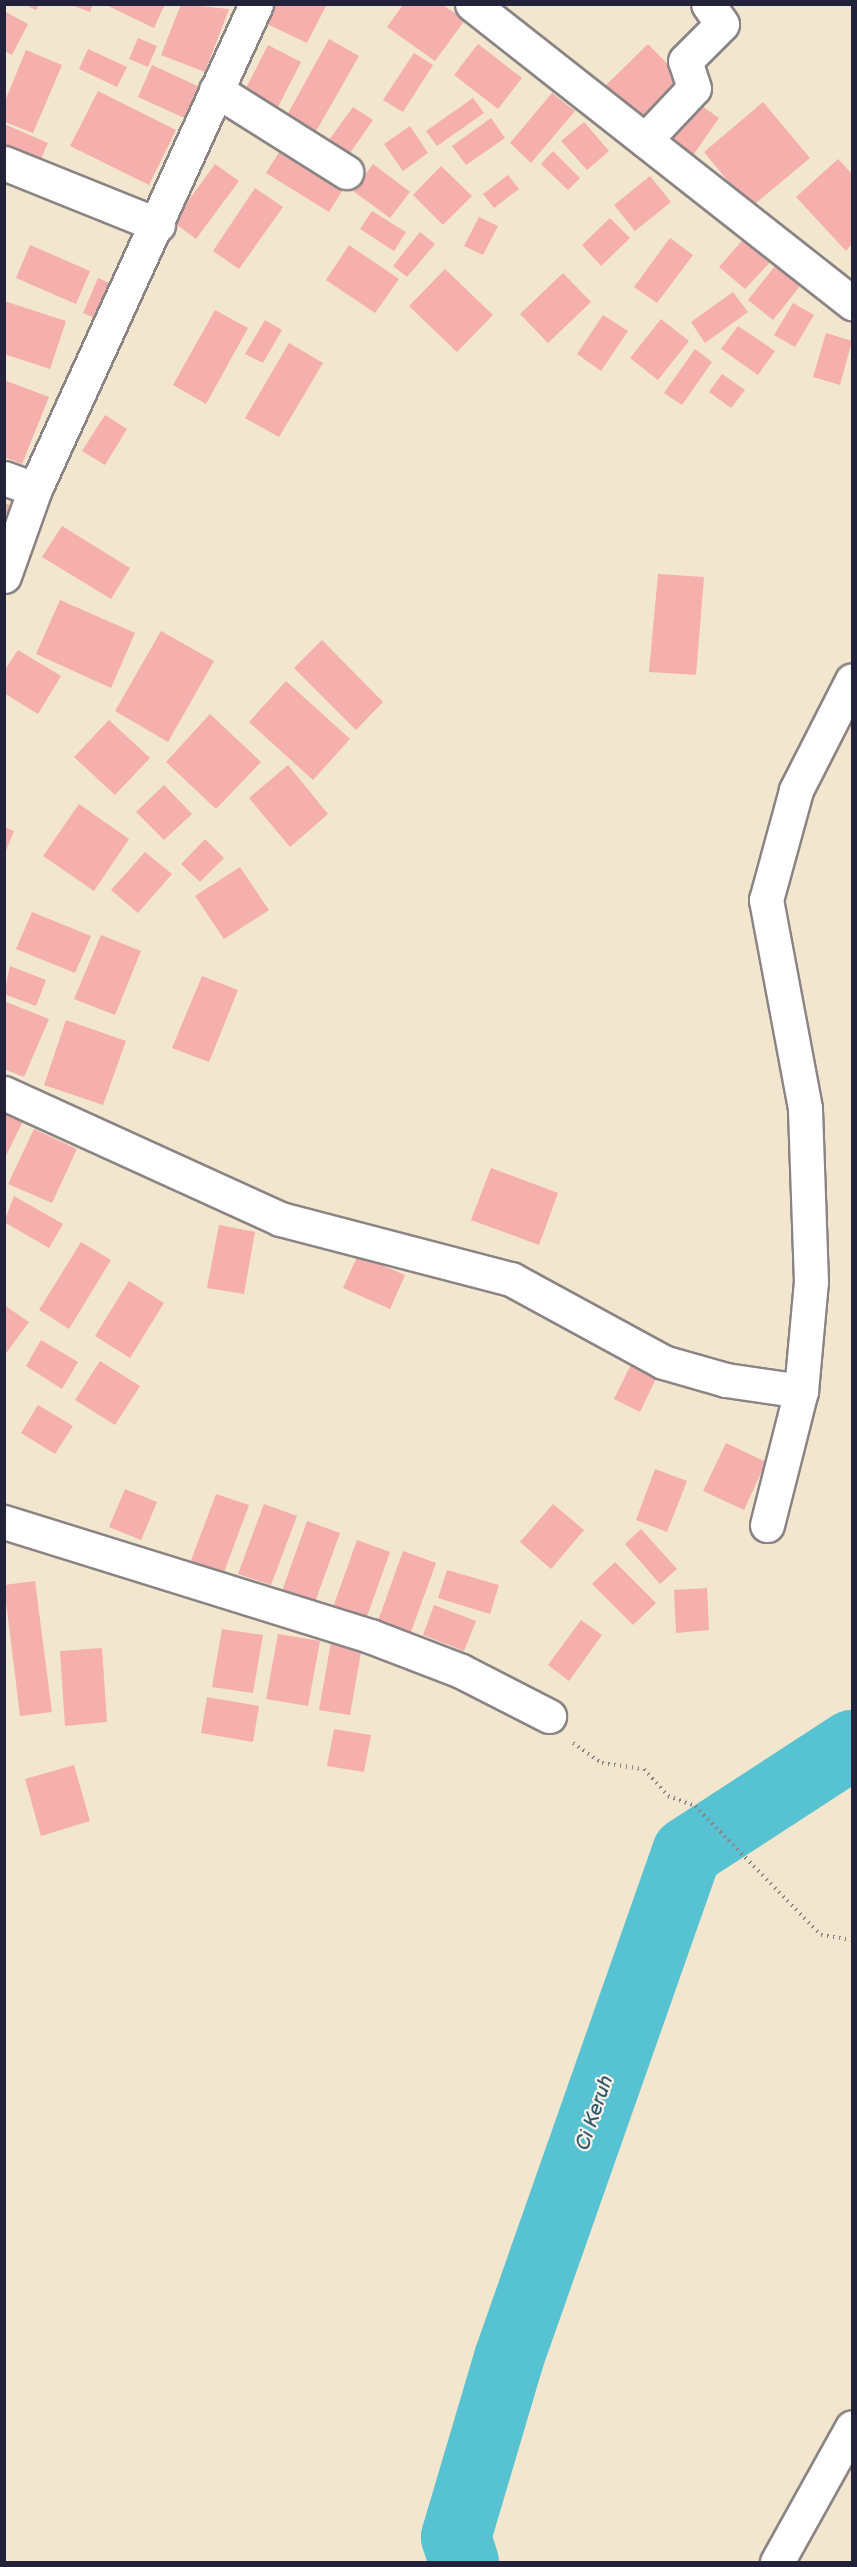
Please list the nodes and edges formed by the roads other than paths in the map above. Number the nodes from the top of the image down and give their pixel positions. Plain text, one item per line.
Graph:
1 (256, 4) edge
2 (472, 4) edge
3 (708, 4) edge
4 (216, 90) junction
5 (645, 141) junction
6 (4, 163) edge
7 (346, 172) dead end
8 (158, 225) junction
9 (852, 303) edge
10 (4, 478) edge
11 (35, 489) junction
12 (4, 576) edge
13 (852, 680) edge
14 (4, 1093) edge
15 (801, 1391) junction
16 (4, 1522) edge
17 (767, 1525) dead end
18 (549, 1716) road end
19 (852, 2427) edge
20 (777, 2562) edge

1 - 4 street
2 - 5 street
3 - 5 street
4 - 7 street
4 - 8 street
5 - 9 street
6 - 8 street
8 - 11 street
10 - 11 street
11 - 12 street
13 - 15 street
14 - 15 street
15 - 17 street
16 - 18 street
19 - 20 street

